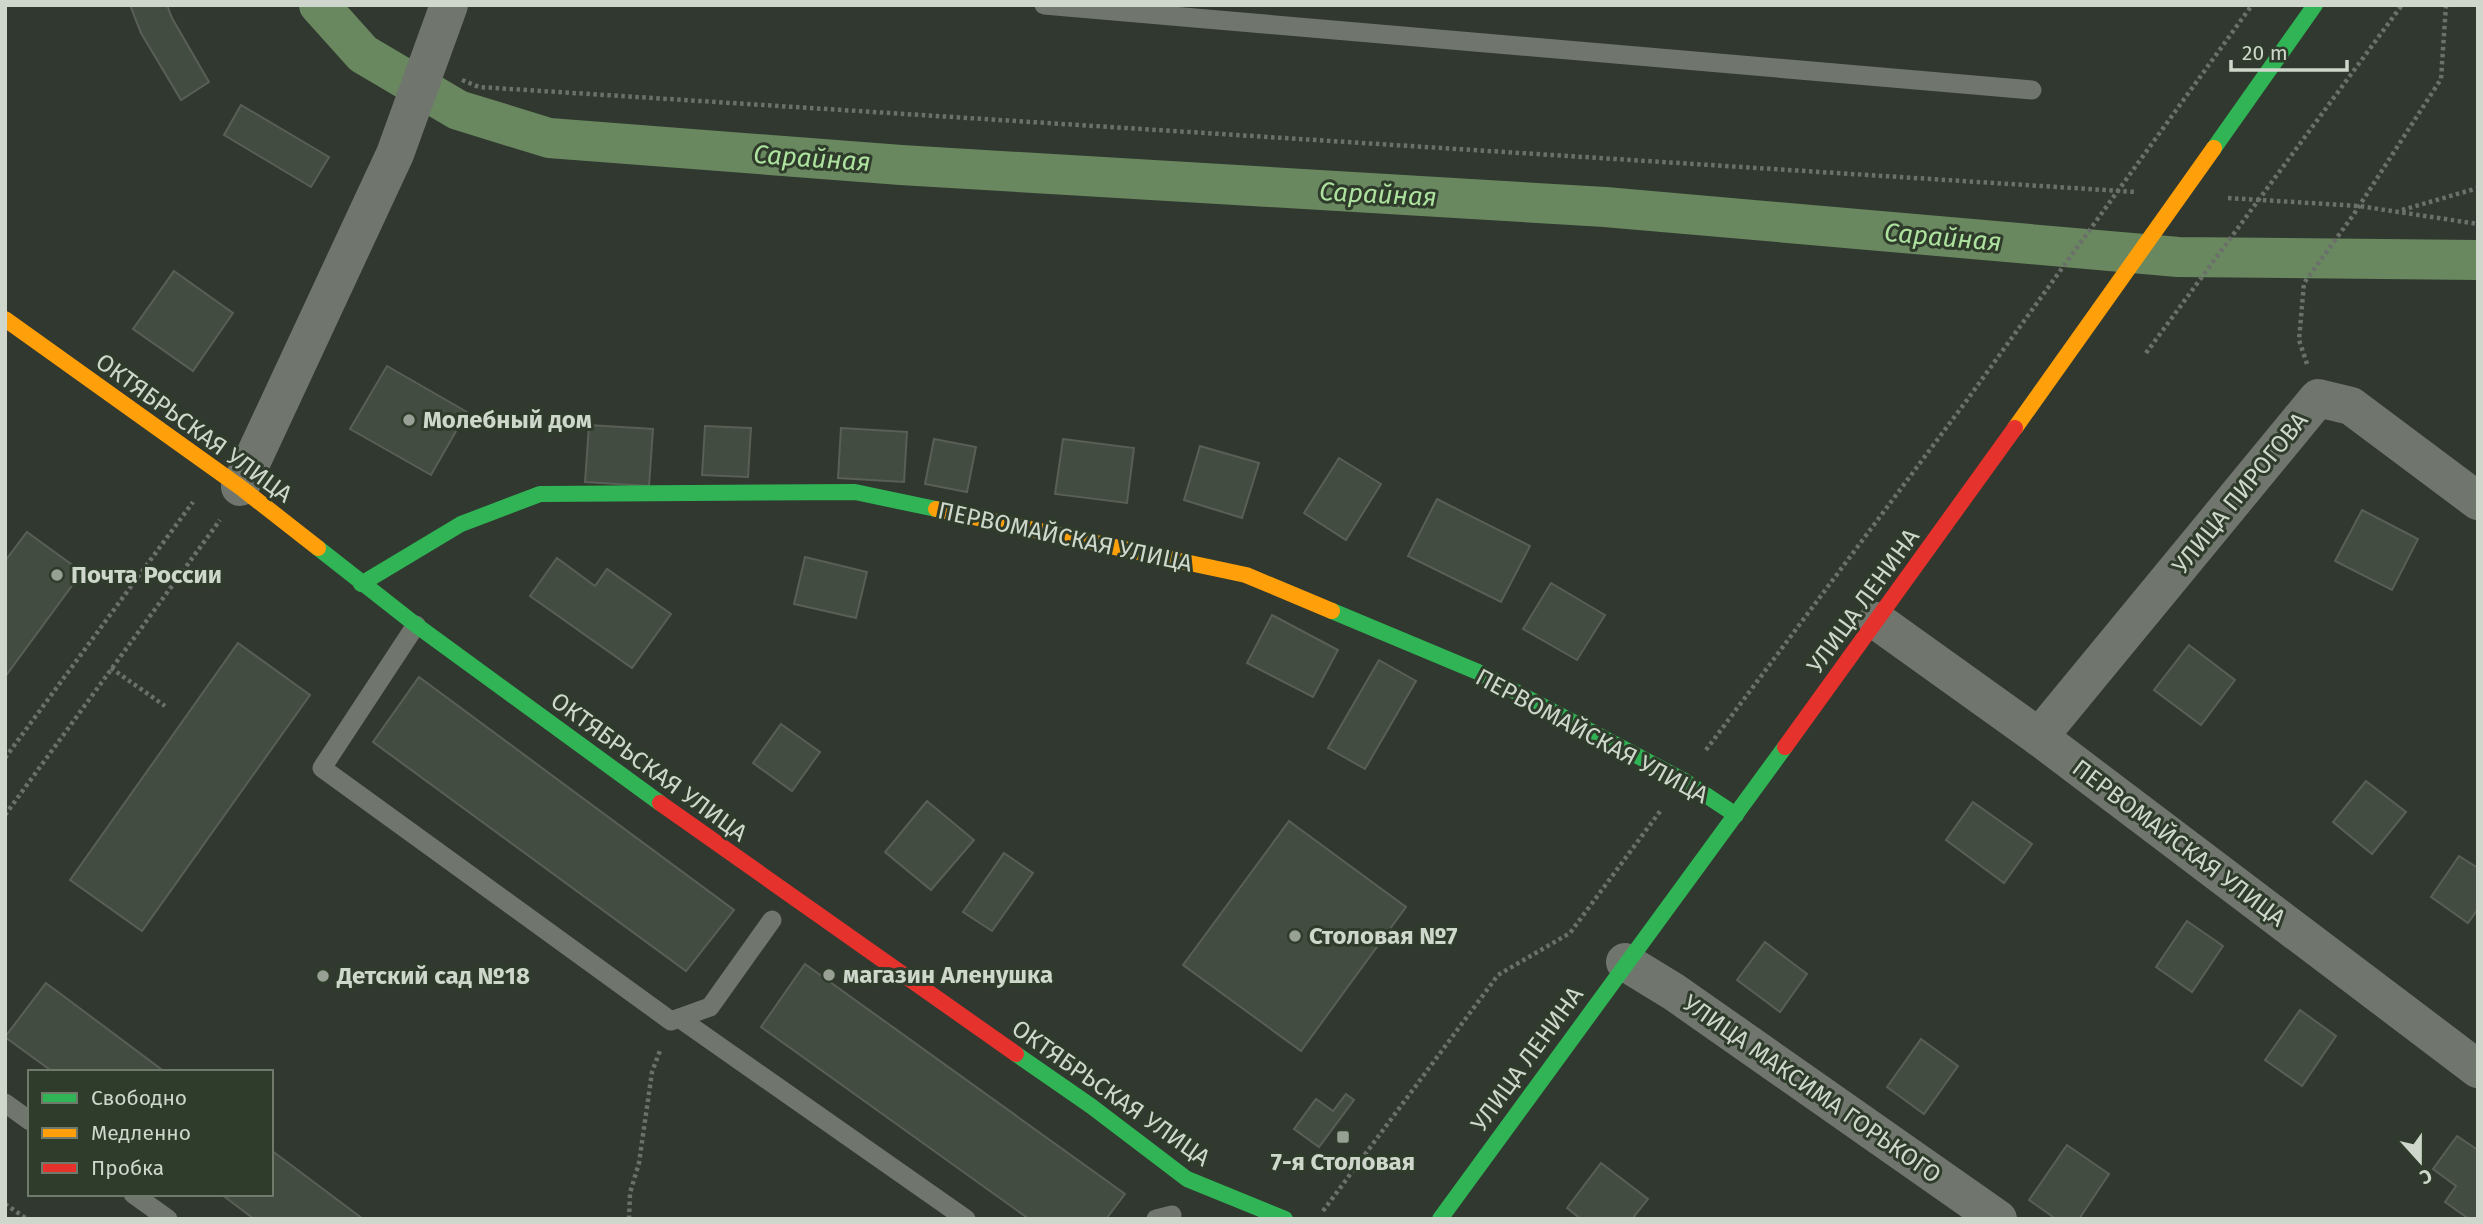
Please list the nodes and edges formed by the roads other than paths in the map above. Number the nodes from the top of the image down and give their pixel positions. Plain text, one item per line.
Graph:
1 (447, 5) edge
2 (1044, 5) edge
3 (2315, 5) edge
4 (2032, 90) dead end
5 (5, 319) edge
6 (2478, 501) edge
7 (225, 507) junction
8 (361, 584) junction
9 (1878, 621) junction
10 (416, 625) junction
11 (2039, 737) junction
12 (1736, 816) junction
13 (772, 920) dead end
14 (1625, 962) junction
15 (675, 1020) junction
16 (2478, 1069) edge
17 (5, 1103) edge
18 (28, 1120) edge
19 (136, 1196) edge
20 (168, 1219) edge
21 (966, 1219) edge
22 (1285, 1219) edge
23 (1440, 1219) edge
24 (1998, 1219) edge

1 - 7 street
2 - 4 lane
3 - 9 street, УЛИЦА ЛЕНИНА
5 - 7 street, ОКТЯБРЬСКАЯ УЛИЦА
6 - 11 street, УЛИЦА ПИРОГОВА
7 - 8 street, ОКТЯБРЬСКАЯ УЛИЦА
8 - 10 street, ОКТЯБРЬСКАЯ УЛИЦА
8 - 12 street, ПЕРВОМАЙСКАЯ УЛИЦА
9 - 11 street, ПЕРВОМАЙСКАЯ УЛИЦА
9 - 12 street, УЛИЦА ЛЕНИНА
10 - 15 lane
10 - 22 street, ОКТЯБРЬСКАЯ УЛИЦА
11 - 16 street, ПЕРВОМАЙСКАЯ УЛИЦА
12 - 14 street, УЛИЦА ЛЕНИНА
13 - 15 lane
14 - 23 street, УЛИЦА ЛЕНИНА
14 - 24 street, УЛИЦА МАКСИМА ГОРЬКОГО
15 - 21 lane
17 - 18 lane
19 - 20 lane

